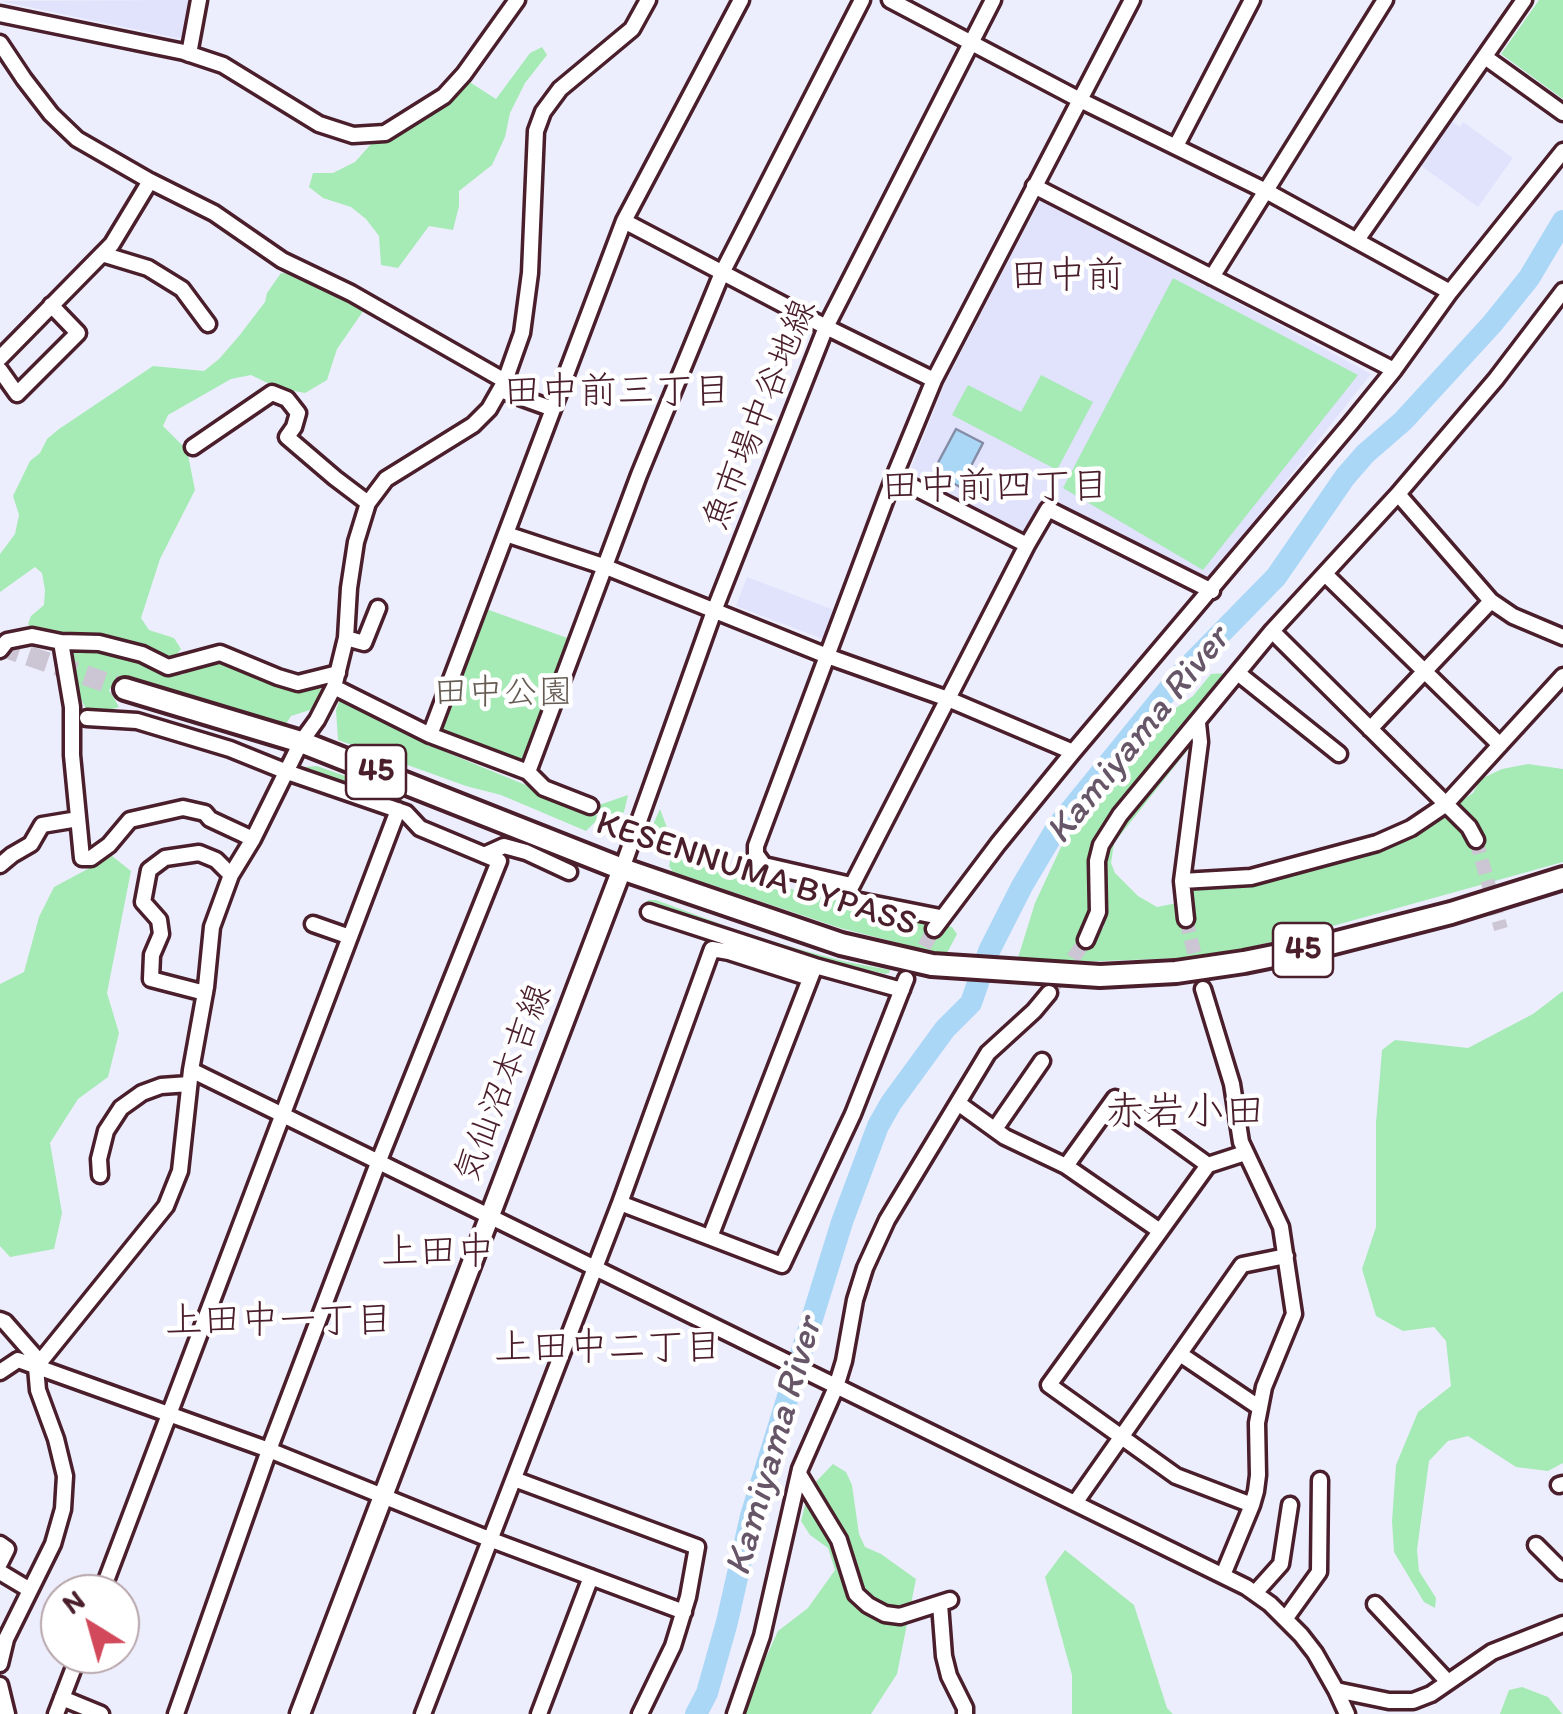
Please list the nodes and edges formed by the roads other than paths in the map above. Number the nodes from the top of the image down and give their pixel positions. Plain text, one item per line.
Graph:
1 (199, 0) edge
2 (517, 0) edge
3 (648, 0) edge
4 (741, 0) edge
5 (862, 0) edge
6 (890, 0) edge
7 (993, 0) edge
8 (1132, 0) edge
9 (1252, 0) edge
10 (1384, 0) edge
11 (1524, 0) edge
12 (0, 14) edge
13 (972, 42) junction
14 (0, 43) edge
15 (189, 54) junction
16 (1485, 56) junction
17 (1080, 100) junction
18 (1563, 113) edge
19 (1176, 146) junction
20 (1563, 151) edge
21 (150, 181) junction
22 (1034, 186) junction
23 (1266, 191) junction
24 (624, 221) junction
25 (1357, 240) junction
26 (102, 254) junction
27 (722, 273) junction
28 (1212, 277) junction
29 (1563, 291) edge
30 (1450, 292) junction
31 (51, 305) junction
32 (208, 324) dead end
33 (826, 327) junction
34 (0, 358) edge
35 (0, 370) edge
36 (1394, 370) junction
37 (934, 380) junction
38 (503, 385) junction
39 (552, 409) junction
40 (193, 447) dead end
41 (894, 477) junction
42 (1398, 494) junction
43 (368, 502) junction
44 (506, 534) junction
45 (1028, 544) junction
46 (606, 568) junction
47 (1325, 574) junction
48 (1212, 591) junction
49 (1492, 601) junction
50 (378, 608) dead end
51 (714, 611) junction
52 (1272, 631) junction
53 (1563, 637) edge
54 (346, 638) junction
55 (61, 642) junction
56 (0, 650) edge
57 (827, 656) junction
58 (1424, 672) junction
59 (1239, 674) junction
60 (1563, 676) edge
61 (336, 680) junction
62 (125, 689) tunnel mouth
63 (948, 700) junction
64 (87, 718) dead end
65 (1198, 723) junction
66 (1370, 729) junction
67 (430, 735) junction
68 (301, 742) junction
69 (1500, 744) junction
70 (1073, 752) junction
71 (1340, 754) dead end
72 (286, 772) junction
73 (528, 772) junction
74 (590, 806) dead end
75 (1445, 806) junction
76 (398, 810) junction
77 (78, 819) junction
78 (252, 840) junction
79 (1476, 840) tunnel mouth
80 (484, 855) junction
81 (0, 865) edge
82 (622, 869) junction
83 (568, 872) dead end
84 (231, 875) junction
85 (1563, 878) edge
86 (1182, 881) junction
87 (851, 885) junction
88 (649, 912) dead end
89 (1186, 919) tunnel mouth
90 (313, 924) dead end
91 (350, 937) junction
92 (1086, 940) tunnel mouth
93 (813, 972) junction
94 (1202, 990) tunnel mouth
95 (205, 993) junction
96 (1050, 993) tunnel mouth
97 (1042, 1062) dead end
98 (190, 1077) junction
99 (958, 1103) junction
100 (282, 1115) junction
101 (995, 1129) junction
102 (1245, 1152) junction
103 (378, 1163) junction
104 (1208, 1164) junction
105 (1066, 1166) junction
106 (100, 1175) dead end
107 (620, 1203) junction
108 (490, 1216) junction
109 (1160, 1230) junction
110 (710, 1238) junction
111 (1286, 1256) junction
112 (594, 1269) junction
113 (0, 1320) edge
114 (1180, 1354) junction
115 (38, 1364) junction
116 (0, 1372) edge
117 (834, 1386) junction
118 (1260, 1408) junction
119 (168, 1415) junction
120 (1122, 1437) junction
121 (269, 1450) junction
122 (799, 1474) junction
123 (514, 1479) junction
124 (1320, 1480) dead end
125 (382, 1494) junction
126 (1075, 1503) junction
127 (1290, 1505) dead end
128 (1252, 1506) junction
129 (489, 1539) junction
130 (0, 1544) edge
131 (1536, 1545) dead end
132 (0, 1563) edge
133 (0, 1572) edge
134 (1563, 1572) edge
135 (108, 1574) edge
136 (1224, 1575) junction
137 (591, 1578) junction
138 (30, 1590) junction
139 (1255, 1593) junction
140 (1375, 1604) dead end
141 (684, 1612) junction
142 (1286, 1618) junction
143 (1563, 1624) edge
144 (0, 1664) edge
145 (71, 1674) edge
146 (1448, 1682) junction
147 (1336, 1690) junction
148 (0, 1693) edge
149 (62, 1698) junction
150 (1418, 1707) edge
151 (7, 1714) edge
152 (56, 1714) edge
153 (101, 1714) edge
154 (176, 1714) edge
155 (300, 1714) edge
156 (423, 1714) edge
157 (539, 1714) edge
158 (640, 1714) edge
159 (736, 1714) edge
160 (966, 1714) edge
161 (1347, 1714) edge

1 - 15 street
2 - 15 street
3 - 38 street
4 - 24 street
5 - 27 street
6 - 13 street
7 - 13 street, 魚市場中谷地線
8 - 17 street
9 - 19 street
10 - 23 street
11 - 16 street
12 - 15 street
13 - 17 street
13 - 33 street, 魚市場中谷地線
14 - 21 street
16 - 18 street
16 - 25 street
17 - 19 street
17 - 22 street
19 - 23 street
20 - 30 street
21 - 26 street
21 - 38 street
22 - 28 street
22 - 37 street
23 - 25 street
23 - 28 street
24 - 27 street
24 - 39 street
25 - 30 street
26 - 31 street
26 - 32 street
27 - 33 street
27 - 46 street
28 - 36 street
29 - 42 street
30 - 36 street
31 - 34 street
31 - 35 street
33 - 37 street
33 - 51 street, 魚市場中谷地線
36 - 48 street
37 - 41 street
38 - 39 street
38 - 43 street
39 - 44 street
40 - 43 street
41 - 45 street
41 - 57 street
42 - 47 street
42 - 49 street
43 - 54 street
44 - 46 street
44 - 67 street
45 - 48 street
45 - 63 street
46 - 51 street
46 - 73 street
47 - 52 street
47 - 58 street
48 - 70 street
49 - 53 street
49 - 58 street
50 - 54 street
51 - 57 street
51 - 82 street, 魚市場中谷地線
52 - 59 street
52 - 66 street
54 - 61 street
55 - 56 street
55 - 61 street
55 - 77 street
57 - 63 street
57 - 87 street
58 - 66 street
58 - 69 street
59 - 65 street
59 - 71 street
60 - 69 street
61 - 67 street
61 - 68 street
62 - 68 highway, KESENNUMA BYPASS / 45
63 - 70 street
63 - 87 street
64 - 72 street
65 - 86 street
65 - 92 street
66 - 75 street
67 - 73 street
68 - 72 street
68 - 82 highway, KESENNUMA BYPASS / 45
69 - 75 street
70 - 87 street
72 - 76 street
72 - 78 street
73 - 74 street
75 - 79 street
75 - 86 street
76 - 80 street
76 - 91 street
77 - 78 street
77 - 81 street
78 - 84 street
80 - 83 street
80 - 103 street
82 - 85 highway, KESENNUMA BYPASS / 45
82 - 108 main road, 気仙沼本吉線
84 - 95 street
84 - 95 street
86 - 89 street
88 - 93 street
90 - 91 street
91 - 100 street
93 - 107 street
93 - 110 street
93 - 110 street
94 - 102 street
95 - 98 street
96 - 99 street
97 - 101 street
98 - 100 street
98 - 106 street
98 - 115 street
99 - 101 street
99 - 117 street
100 - 103 street
100 - 119 street
101 - 105 street
102 - 104 street
102 - 111 street
103 - 108 street
103 - 121 street
104 - 105 street
104 - 109 street
105 - 109 street
107 - 110 street
107 - 112 street
108 - 112 street
108 - 125 main road, 気仙沼本吉線
109 - 120 street
111 - 114 street
111 - 118 street
112 - 117 street
112 - 123 street
113 - 115 street
114 - 118 street
114 - 120 street
115 - 116 street
115 - 119 street
115 - 138 street
117 - 122 street
117 - 126 street
118 - 128 street
119 - 121 street
119 - 135 street
120 - 126 street
120 - 128 street
121 - 125 street
121 - 154 street
122 - 159 street
122 - 160 street
123 - 129 street
123 - 141 street
124 - 142 street
125 - 129 street
125 - 155 main road, 気仙沼本吉線
126 - 136 street
127 - 139 street
128 - 136 street
129 - 137 street
129 - 156 street
130 - 132 street
131 - 134 street
133 - 138 street
136 - 139 street
137 - 141 street
137 - 157 street
138 - 144 street
139 - 142 street
140 - 146 street
141 - 158 street
142 - 147 street
143 - 146 street
145 - 149 street
146 - 150 street
147 - 150 street
147 - 161 street
148 - 151 street
149 - 152 street
149 - 153 street

